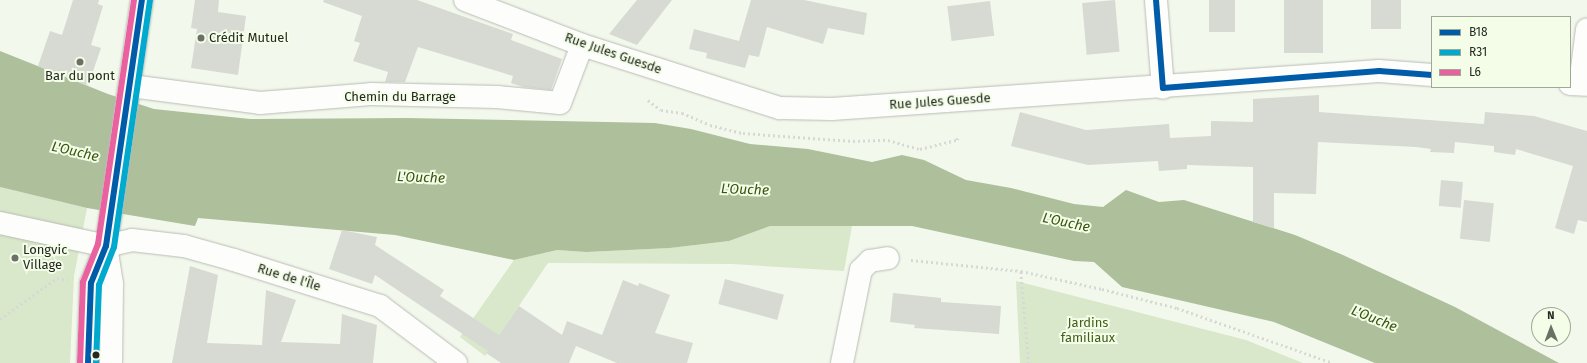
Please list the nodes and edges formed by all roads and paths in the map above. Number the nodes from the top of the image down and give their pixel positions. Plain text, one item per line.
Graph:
1 (142, 0) edge
2 (465, 0) edge
3 (1156, 0) edge
4 (528, 22) junction
5 (1587, 29) edge
6 (582, 45) junction
7 (1431, 75) edge
8 (1579, 85) edge
9 (131, 86) junction
10 (1163, 88) junction
11 (497, 97) junction
12 (958, 136) dead end
13 (957, 140) dead end
14 (0, 222) edge
15 (106, 246) junction
16 (888, 258) joint
17 (1021, 272) junction
18 (91, 283) junction
19 (0, 319) edge
20 (88, 363) edge
21 (111, 363) edge
22 (456, 363) edge
23 (842, 363) edge
24 (1029, 363) edge
25 (1333, 363) edge

1 - 9 street
2 - 4 street, Rue Jules Guesde
3 - 10 street
4 - 6 street, Rue Jules Guesde
4 - 11 path
5 - 8 street
6 - 10 street, Rue Jules Guesde
6 - 11 street, Chemin du Barrage
7 - 10 street, Rue Jules Guesde
9 - 11 street, Chemin du Barrage
9 - 15 street
12 - 13 path
14 - 15 street
15 - 18 street
15 - 21 street
15 - 22 street, Rue de l'Île
16 - 17 path
16 - 23 street
17 - 24 path
17 - 25 path
18 - 19 path
18 - 20 street

